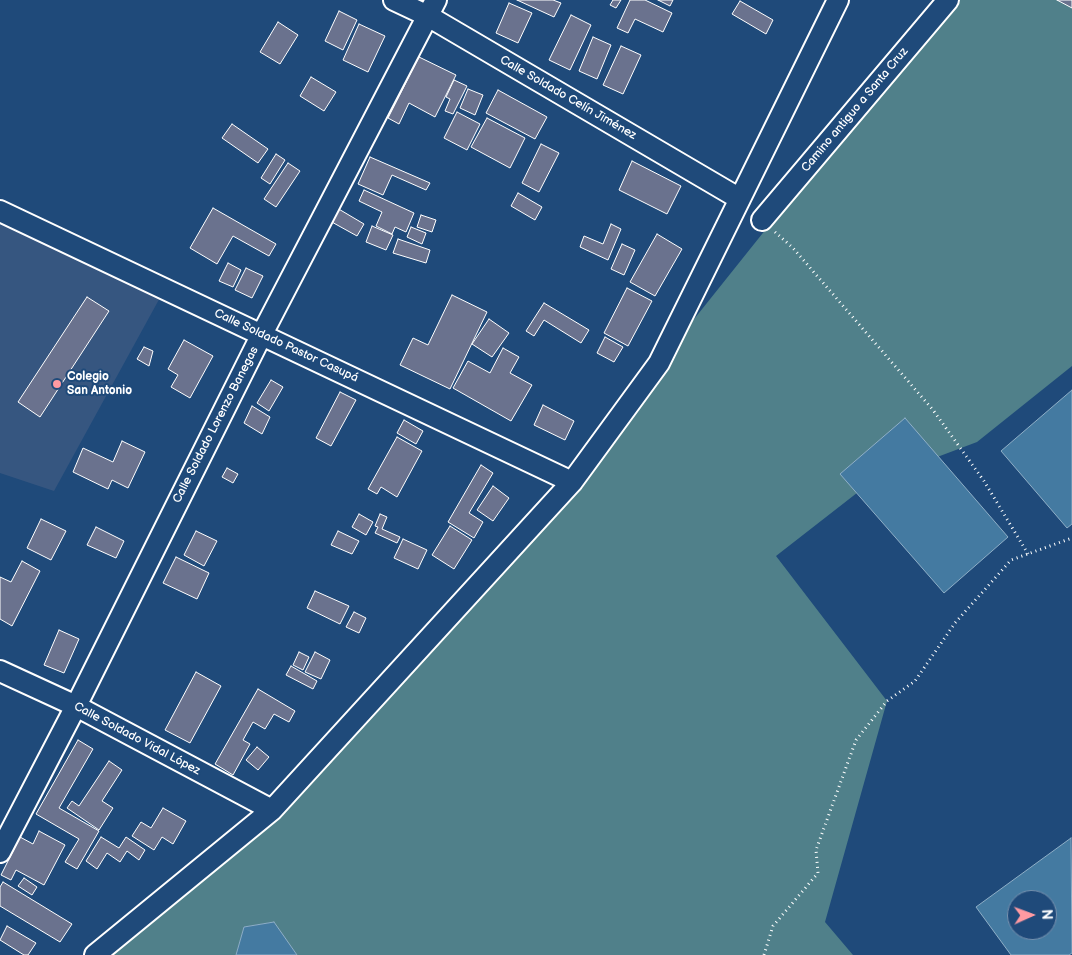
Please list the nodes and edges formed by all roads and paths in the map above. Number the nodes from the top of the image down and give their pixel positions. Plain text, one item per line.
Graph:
1 (394, 0) edge
2 (838, 0) edge
3 (948, 0) edge
4 (432, 8) edge
5 (740, 199) junction
6 (0, 211) edge
7 (762, 220) joint
8 (262, 334) junction
9 (572, 482) junction
10 (1072, 538) edge
11 (1028, 554) junction
12 (0, 671) edge
13 (76, 706) junction
14 (272, 810) junction
15 (0, 852) edge
16 (95, 955) edge
17 (764, 955) edge

1 - 4 street, Calle Soldado Celín Jiménez
2 - 5 street
3 - 7 street, Camino antiguo a Santa Cruz
4 - 5 street, Calle Soldado Celín Jiménez
4 - 8 street, Calle Soldado Lorenzo Banegas
5 - 9 street
6 - 8 street, Calle Soldado Pastor Casupá
7 - 11 path
8 - 9 street, Calle Soldado Pastor Casupá
8 - 13 street, Calle Soldado Lorenzo Banegas
9 - 14 street
10 - 11 path
11 - 17 path
12 - 13 street, Calle Soldado Vidal López
13 - 14 street, Calle Soldado Vidal López
13 - 15 street, Calle Soldado Lorenzo Banegas
14 - 16 street

